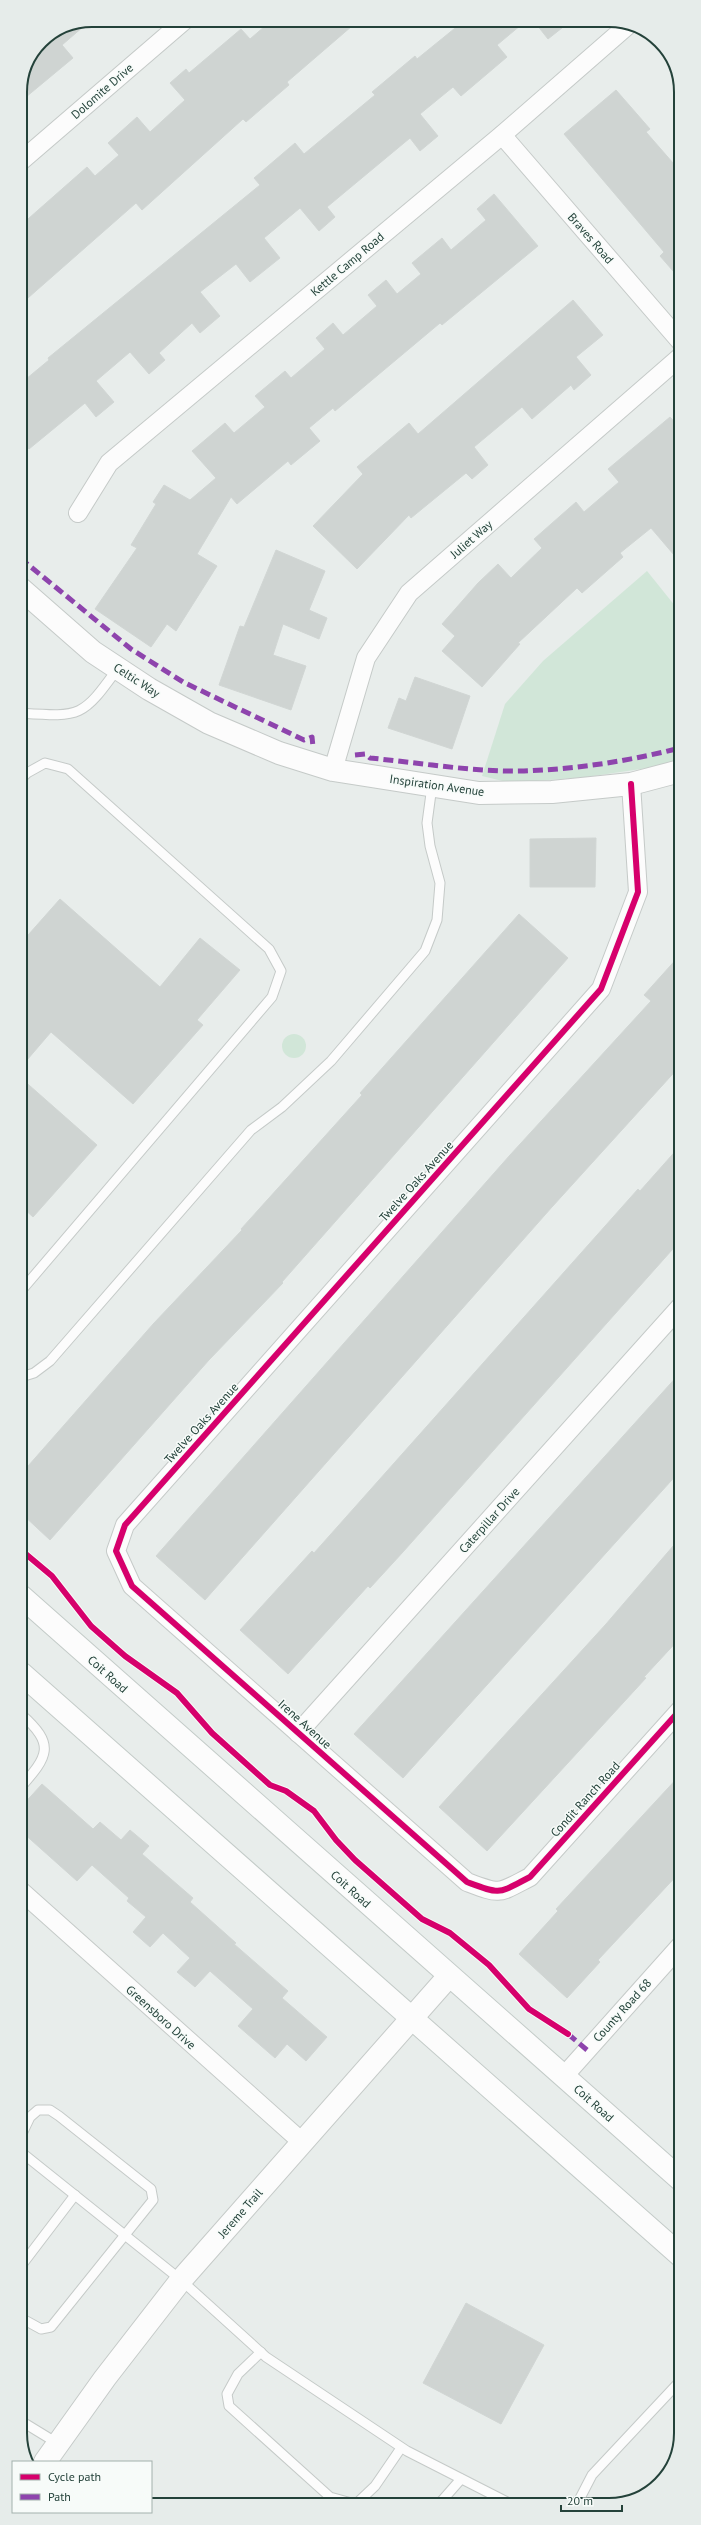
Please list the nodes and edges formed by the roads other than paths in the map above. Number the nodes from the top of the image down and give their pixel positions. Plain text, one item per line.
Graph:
1 (177, 27) edge
2 (624, 29) edge
3 (502, 135) junction
4 (27, 156) edge
5 (674, 334) edge
6 (674, 362) edge
7 (78, 513) dead end
8 (27, 594) edge
9 (118, 668) junction
10 (27, 713) edge
11 (268, 749) joint
12 (334, 770) junction
13 (27, 773) edge
14 (674, 773) edge
15 (631, 784) junction
16 (432, 786) junction
17 (27, 1284) edge
18 (674, 1314) edge
19 (27, 1375) edge
20 (116, 1552) joint
21 (27, 1601) edge
22 (27, 1678) edge
23 (674, 1717) edge
24 (27, 1719) edge
25 (298, 1733) junction
26 (27, 1780) edge
27 (498, 1892) joint
28 (27, 1896) edge
29 (674, 1953) edge
30 (449, 1976) junction
31 (411, 2018) junction
32 (564, 2076) junction
33 (27, 2123) edge
34 (302, 2142) junction
35 (27, 2157) edge
36 (674, 2174) edge
37 (75, 2195) junction
38 (125, 2235) junction
39 (674, 2250) edge
40 (27, 2258) edge
41 (181, 2280) junction
42 (27, 2321) edge
43 (261, 2352) junction
44 (674, 2387) edge
45 (27, 2425) edge
46 (58, 2443) junction
47 (402, 2448) junction
48 (46, 2461) edge
49 (461, 2479) junction
50 (334, 2498) edge
51 (362, 2498) edge
52 (444, 2498) edge
53 (499, 2498) edge
54 (580, 2498) edge

1 - 4 street, Dolomite Drive
2 - 3 street, Kettle Camp Road
3 - 5 street, Braves Road
3 - 7 street, Kettle Camp Road
6 - 12 street, Juliet Way
8 - 9 main road, Celtic Way
9 - 10 lane
9 - 11 main road, Celtic Way
11 - 12 main road, Inspiration Avenue
12 - 16 main road, Inspiration Avenue
13 - 17 lane
14 - 15 main road, Inspiration Avenue
15 - 16 main road, Inspiration Avenue
15 - 20 street, Twelve Oaks Avenue
16 - 19 lane
18 - 25 street, Caterpillar Drive
20 - 25 street, Irene Avenue
21 - 30 main road, Coit Road
22 - 31 main road
23 - 27 street, Condit Ranch Road
24 - 26 lane
25 - 27 street, Irene Avenue
28 - 34 street, Greensboro Drive
29 - 32 street, County Road 68
30 - 31 main road, Jereme Trail
30 - 32 main road, Coit Road
31 - 34 main road, Jereme Trail
31 - 39 main road
32 - 36 main road, Coit Road
33 - 38 lane
34 - 41 main road, Jereme Trail
35 - 37 lane
37 - 38 lane
37 - 40 lane
38 - 41 lane
38 - 42 lane
41 - 43 lane
41 - 46 main road, Jereme Trail
43 - 47 lane
43 - 50 lane
44 - 54 lane
45 - 46 lane
46 - 48 main road, Jereme Trail
47 - 49 lane
47 - 51 lane
49 - 52 lane
49 - 53 lane

